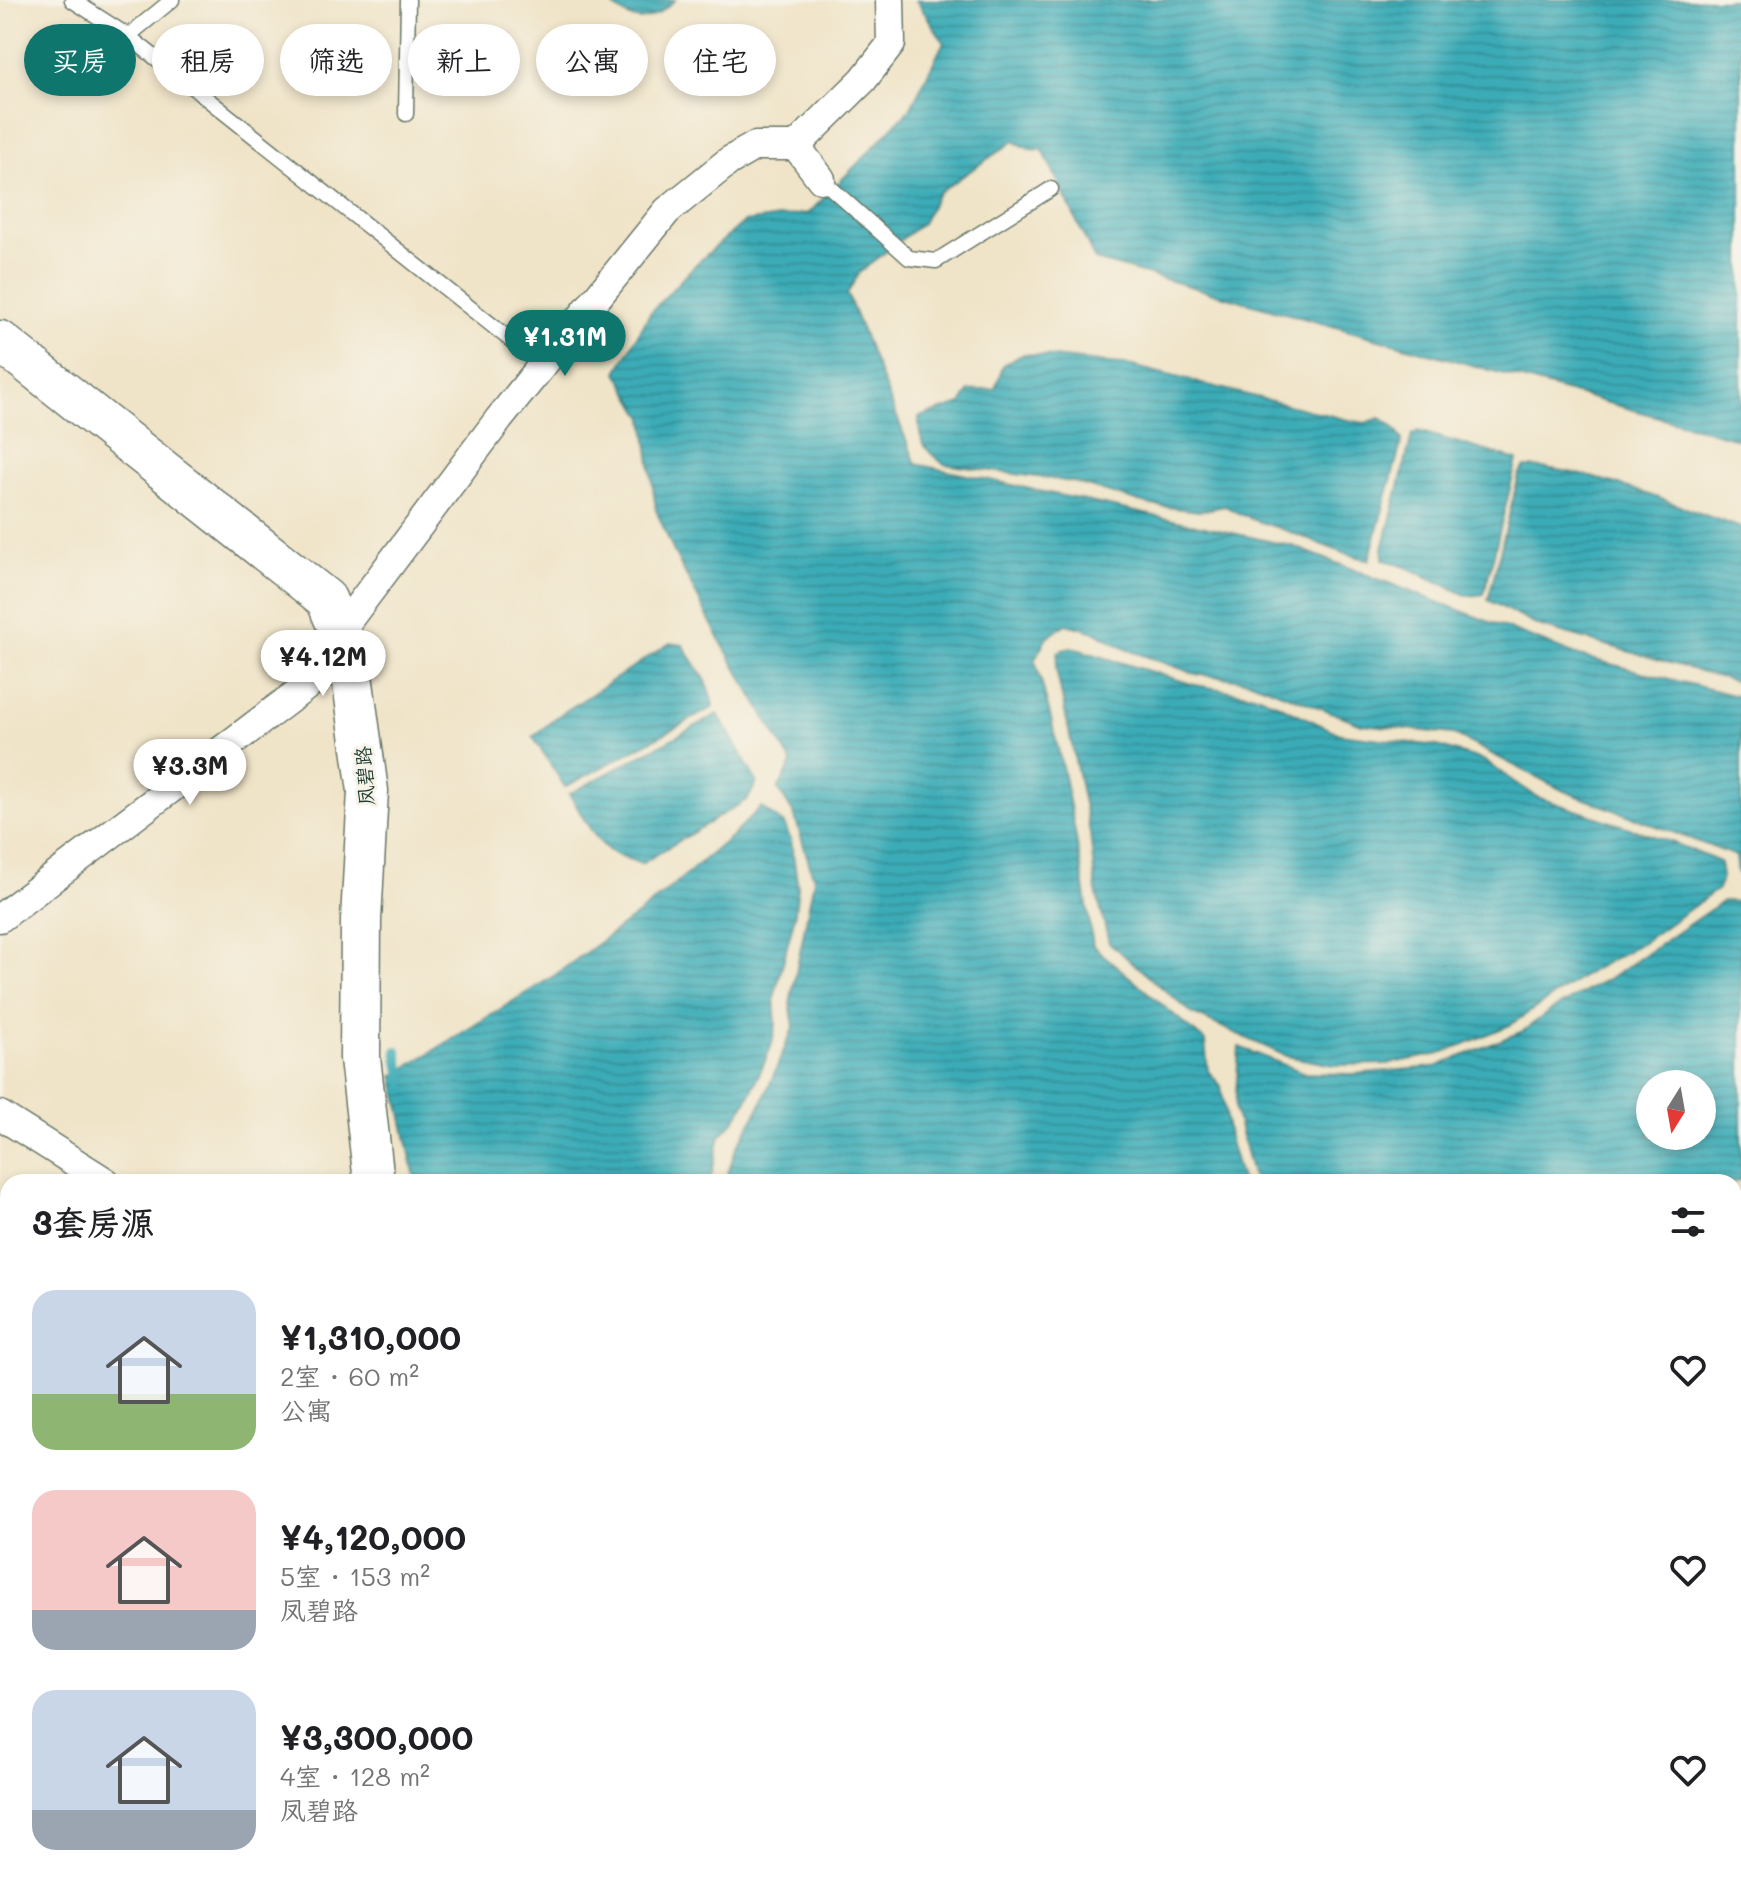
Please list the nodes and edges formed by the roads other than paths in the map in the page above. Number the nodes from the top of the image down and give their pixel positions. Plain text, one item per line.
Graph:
1 (72, 0) edge
2 (172, 0) edge
3 (408, 0) edge
4 (890, 0) edge
5 (109, 24) edge
6 (136, 29) edge
7 (136, 42) edge
8 (406, 114) dead end
9 (796, 146) junction
10 (821, 179) joint
11 (1051, 189) dead end
12 (0, 341) edge
13 (542, 365) junction
14 (344, 642) junction
15 (0, 918) edge
16 (0, 1115) edge
17 (93, 1174) edge
18 (373, 1174) edge

1 - 5 lane
2 - 6 lane
3 - 8 lane
4 - 9 street
7 - 13 lane
9 - 10 street
9 - 13 street
10 - 11 lane
12 - 14 main road, 凤碧路
13 - 14 street
14 - 15 street
14 - 18 main road, 凤碧路
16 - 17 street

